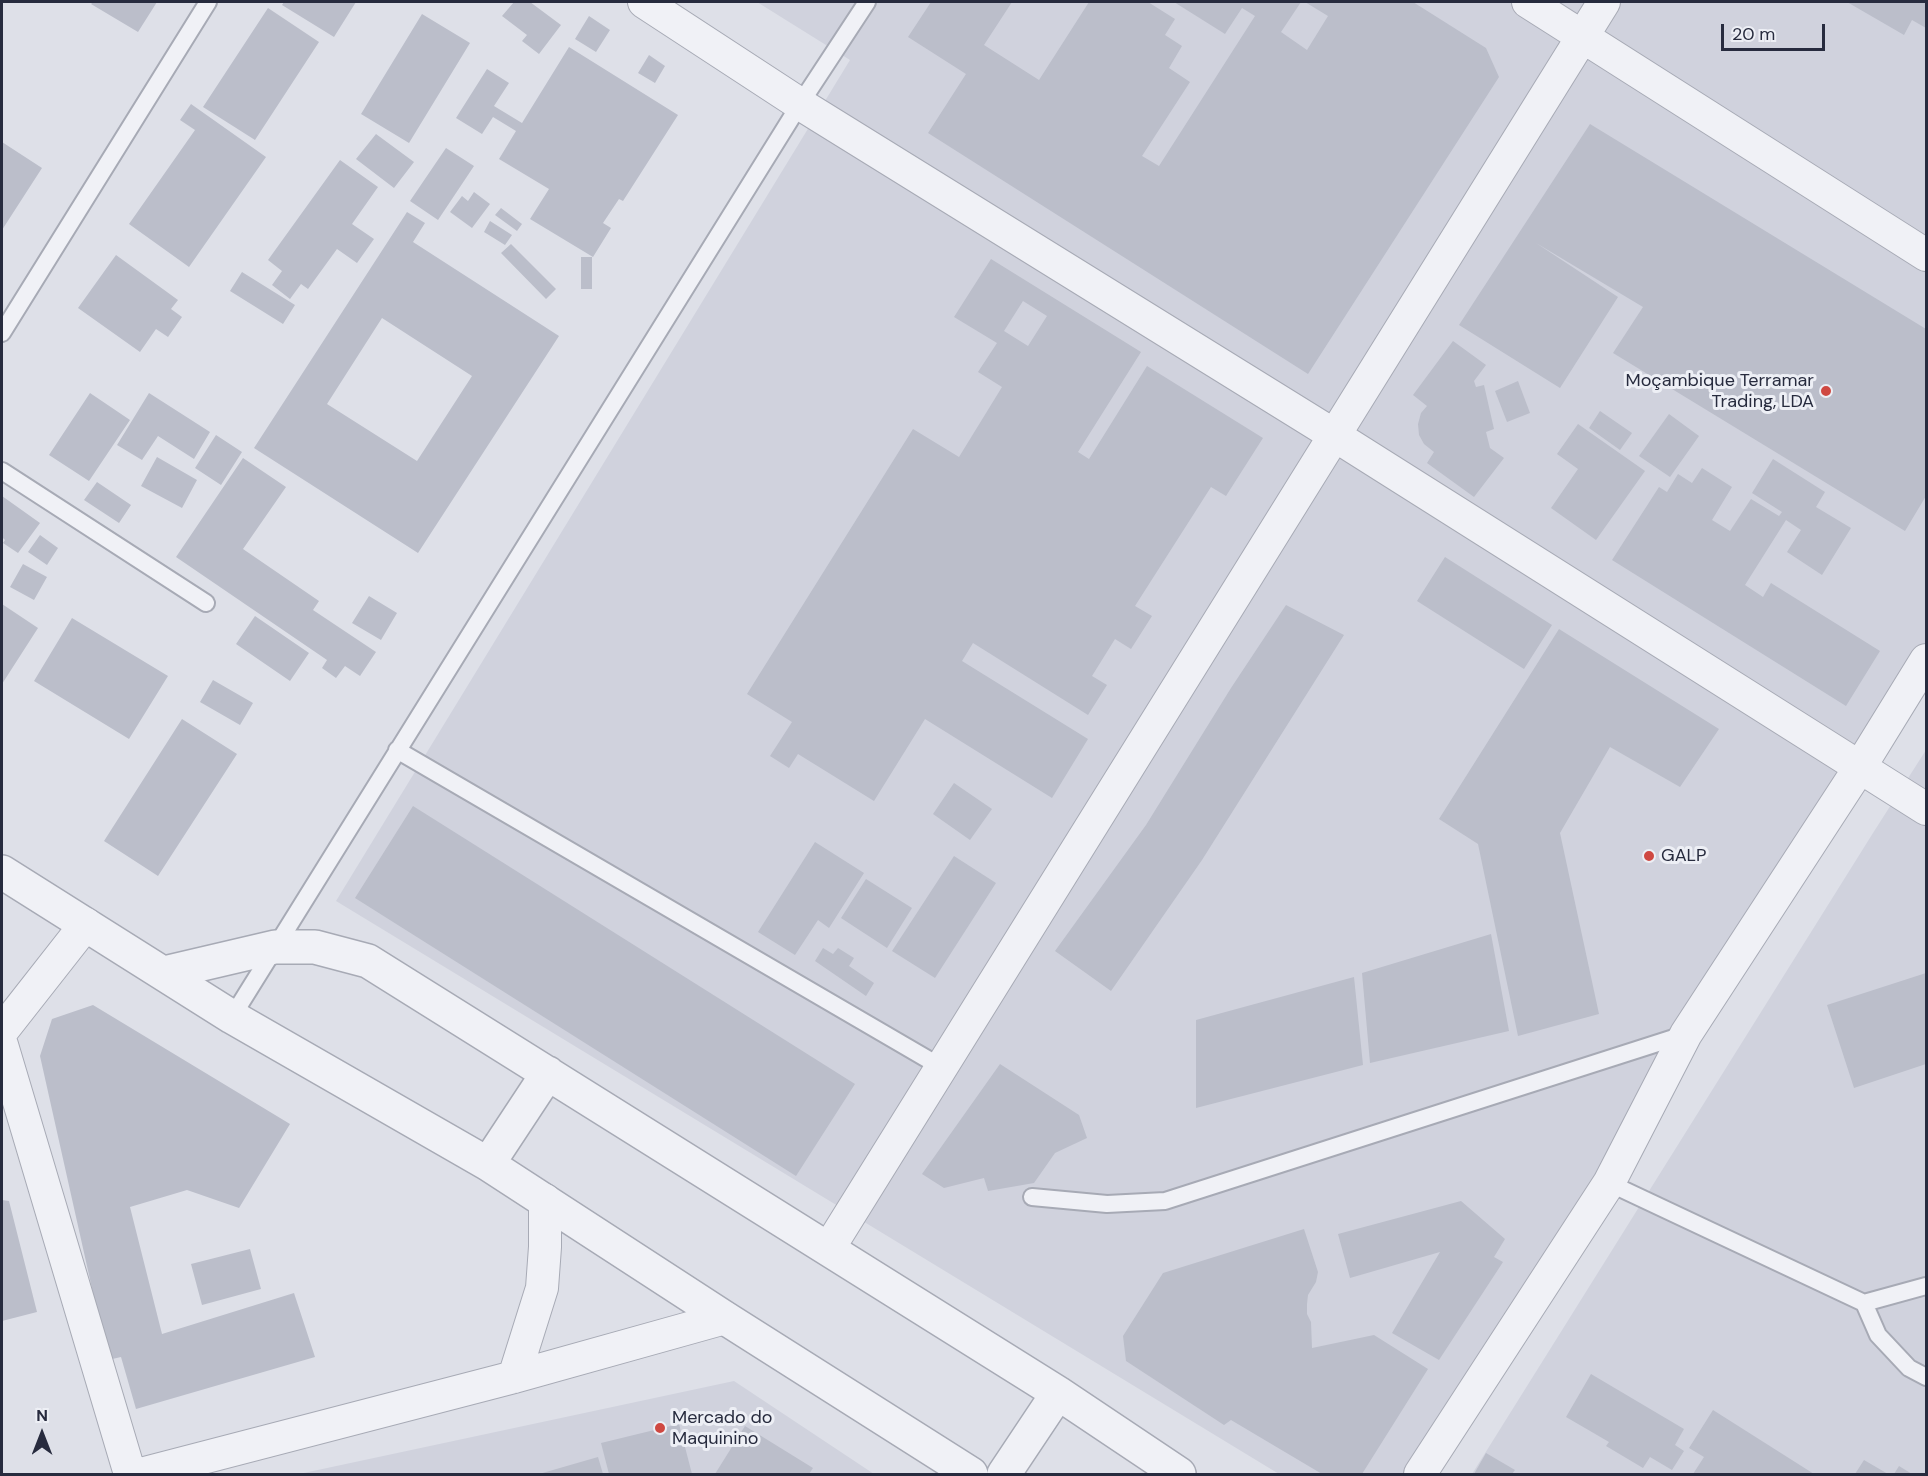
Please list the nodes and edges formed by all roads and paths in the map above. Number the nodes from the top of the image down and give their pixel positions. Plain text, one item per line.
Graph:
1 (208, 2) edge
2 (644, 2) edge
3 (867, 2) edge
4 (1528, 2) edge
5 (1604, 2) edge
6 (1582, 35) junction
7 (800, 104) junction
8 (1926, 255) edge
9 (2, 333) edge
10 (1334, 435) junction
11 (2, 471) edge
12 (206, 603) dead end
13 (1926, 660) edge
14 (398, 750) junction
15 (1860, 767) junction
16 (1926, 809) edge
17 (2, 872) edge
18 (86, 924) junction
19 (275, 947) junction
20 (164, 973) junction
21 (232, 1017) junction
22 (2, 1031) edge
23 (1686, 1034) junction
24 (2, 1045) edge
25 (941, 1067) junction
26 (548, 1073) junction
27 (488, 1164) junction
28 (1608, 1183) junction
29 (1032, 1197) dead end
30 (544, 1200) junction
31 (829, 1248) junction
32 (1926, 1286) edge
33 (1864, 1303) junction
34 (724, 1318) junction
35 (514, 1377) junction
36 (1926, 1377) edge
37 (1058, 1393) junction
38 (130, 1474) edge
39 (141, 1474) edge
40 (971, 1474) edge
41 (1004, 1474) edge
42 (1179, 1474) edge
43 (1420, 1474) edge

1 - 9 lane
2 - 7 street
3 - 7 lane
4 - 6 street
5 - 6 street
6 - 8 street
6 - 10 street
7 - 10 street
7 - 14 lane
10 - 15 street
10 - 25 street
11 - 12 lane
13 - 15 street
14 - 19 lane
14 - 25 lane
15 - 16 street
15 - 23 street
17 - 18 street
18 - 20 street
18 - 22 street
19 - 20 street
19 - 21 lane
19 - 26 street
20 - 21 street
21 - 27 street
23 - 28 street
23 - 29 lane
24 - 38 street
25 - 31 street
26 - 27 street
26 - 31 street
27 - 30 street
28 - 33 lane
28 - 43 street
30 - 34 street
30 - 35 street
31 - 37 street
32 - 33 lane
33 - 36 lane
34 - 35 street
34 - 40 street
35 - 39 street
37 - 41 street
37 - 42 street

